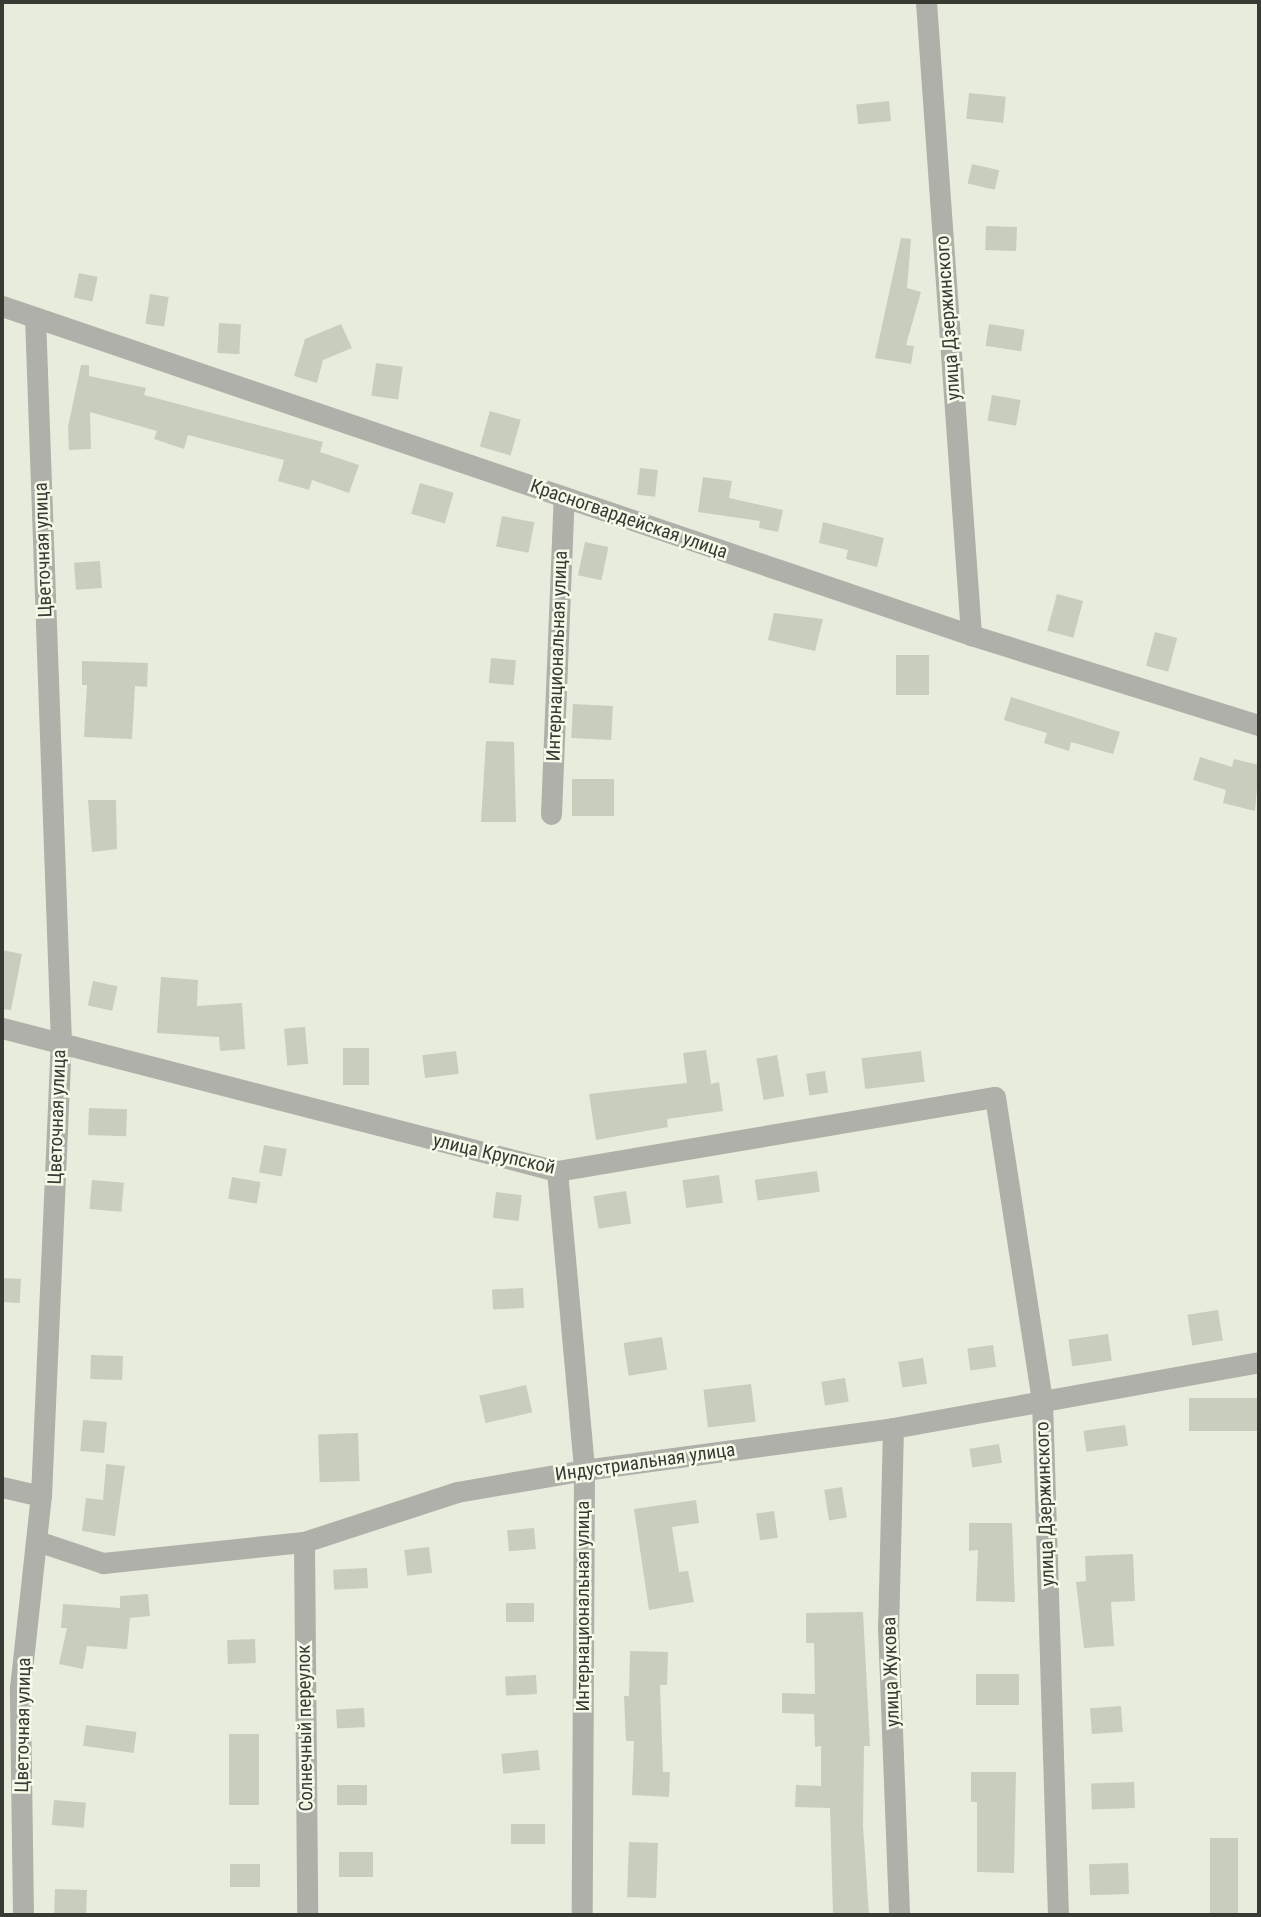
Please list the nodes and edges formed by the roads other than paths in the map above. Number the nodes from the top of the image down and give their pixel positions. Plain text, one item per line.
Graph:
1 (926, 2) edge
2 (2, 306) edge
3 (35, 318) junction
4 (564, 497) junction
5 (971, 635) junction
6 (1259, 724) edge
7 (551, 814) dead end
8 (2, 1028) edge
9 (61, 1043) junction
10 (995, 1097) joint
11 (557, 1171) junction
12 (1259, 1362) edge
13 (1042, 1401) junction
14 (893, 1428) junction
15 (584, 1470) junction
16 (2, 1487) edge
17 (41, 1496) junction
18 (37, 1541) junction
19 (304, 1542) junction
20 (23, 1915) edge
21 (307, 1915) edge
22 (582, 1915) edge
23 (899, 1915) edge
24 (1058, 1915) edge

1 - 5 street, улица Дзержинского
2 - 3 street, Красногвардейская улица
3 - 4 street, Красногвардейская улица
3 - 9 street, Цветочная улица
4 - 5 street, Красногвардейская улица
4 - 7 street, Интернациональная улица
5 - 6 street, Красногвардейская улица
8 - 9 street, улица Крупской
9 - 11 street, улица Крупской
9 - 17 street, Цветочная улица
10 - 11 street, улица Крупской
10 - 13 street, улица Дзержинского
11 - 15 street, Интернациональная улица
12 - 13 street, Индустриальная улица
13 - 14 street, Индустриальная улица
13 - 24 street, улица Дзержинского
14 - 15 street, Индустриальная улица
14 - 23 street, улица Жукова
15 - 19 street, Индустриальная улица
15 - 22 street, Интернациональная улица
16 - 17 street
17 - 18 street, Цветочная улица
18 - 19 street, Индустриальная улица
18 - 20 street, Цветочная улица
19 - 21 street, Солнечный переулок

